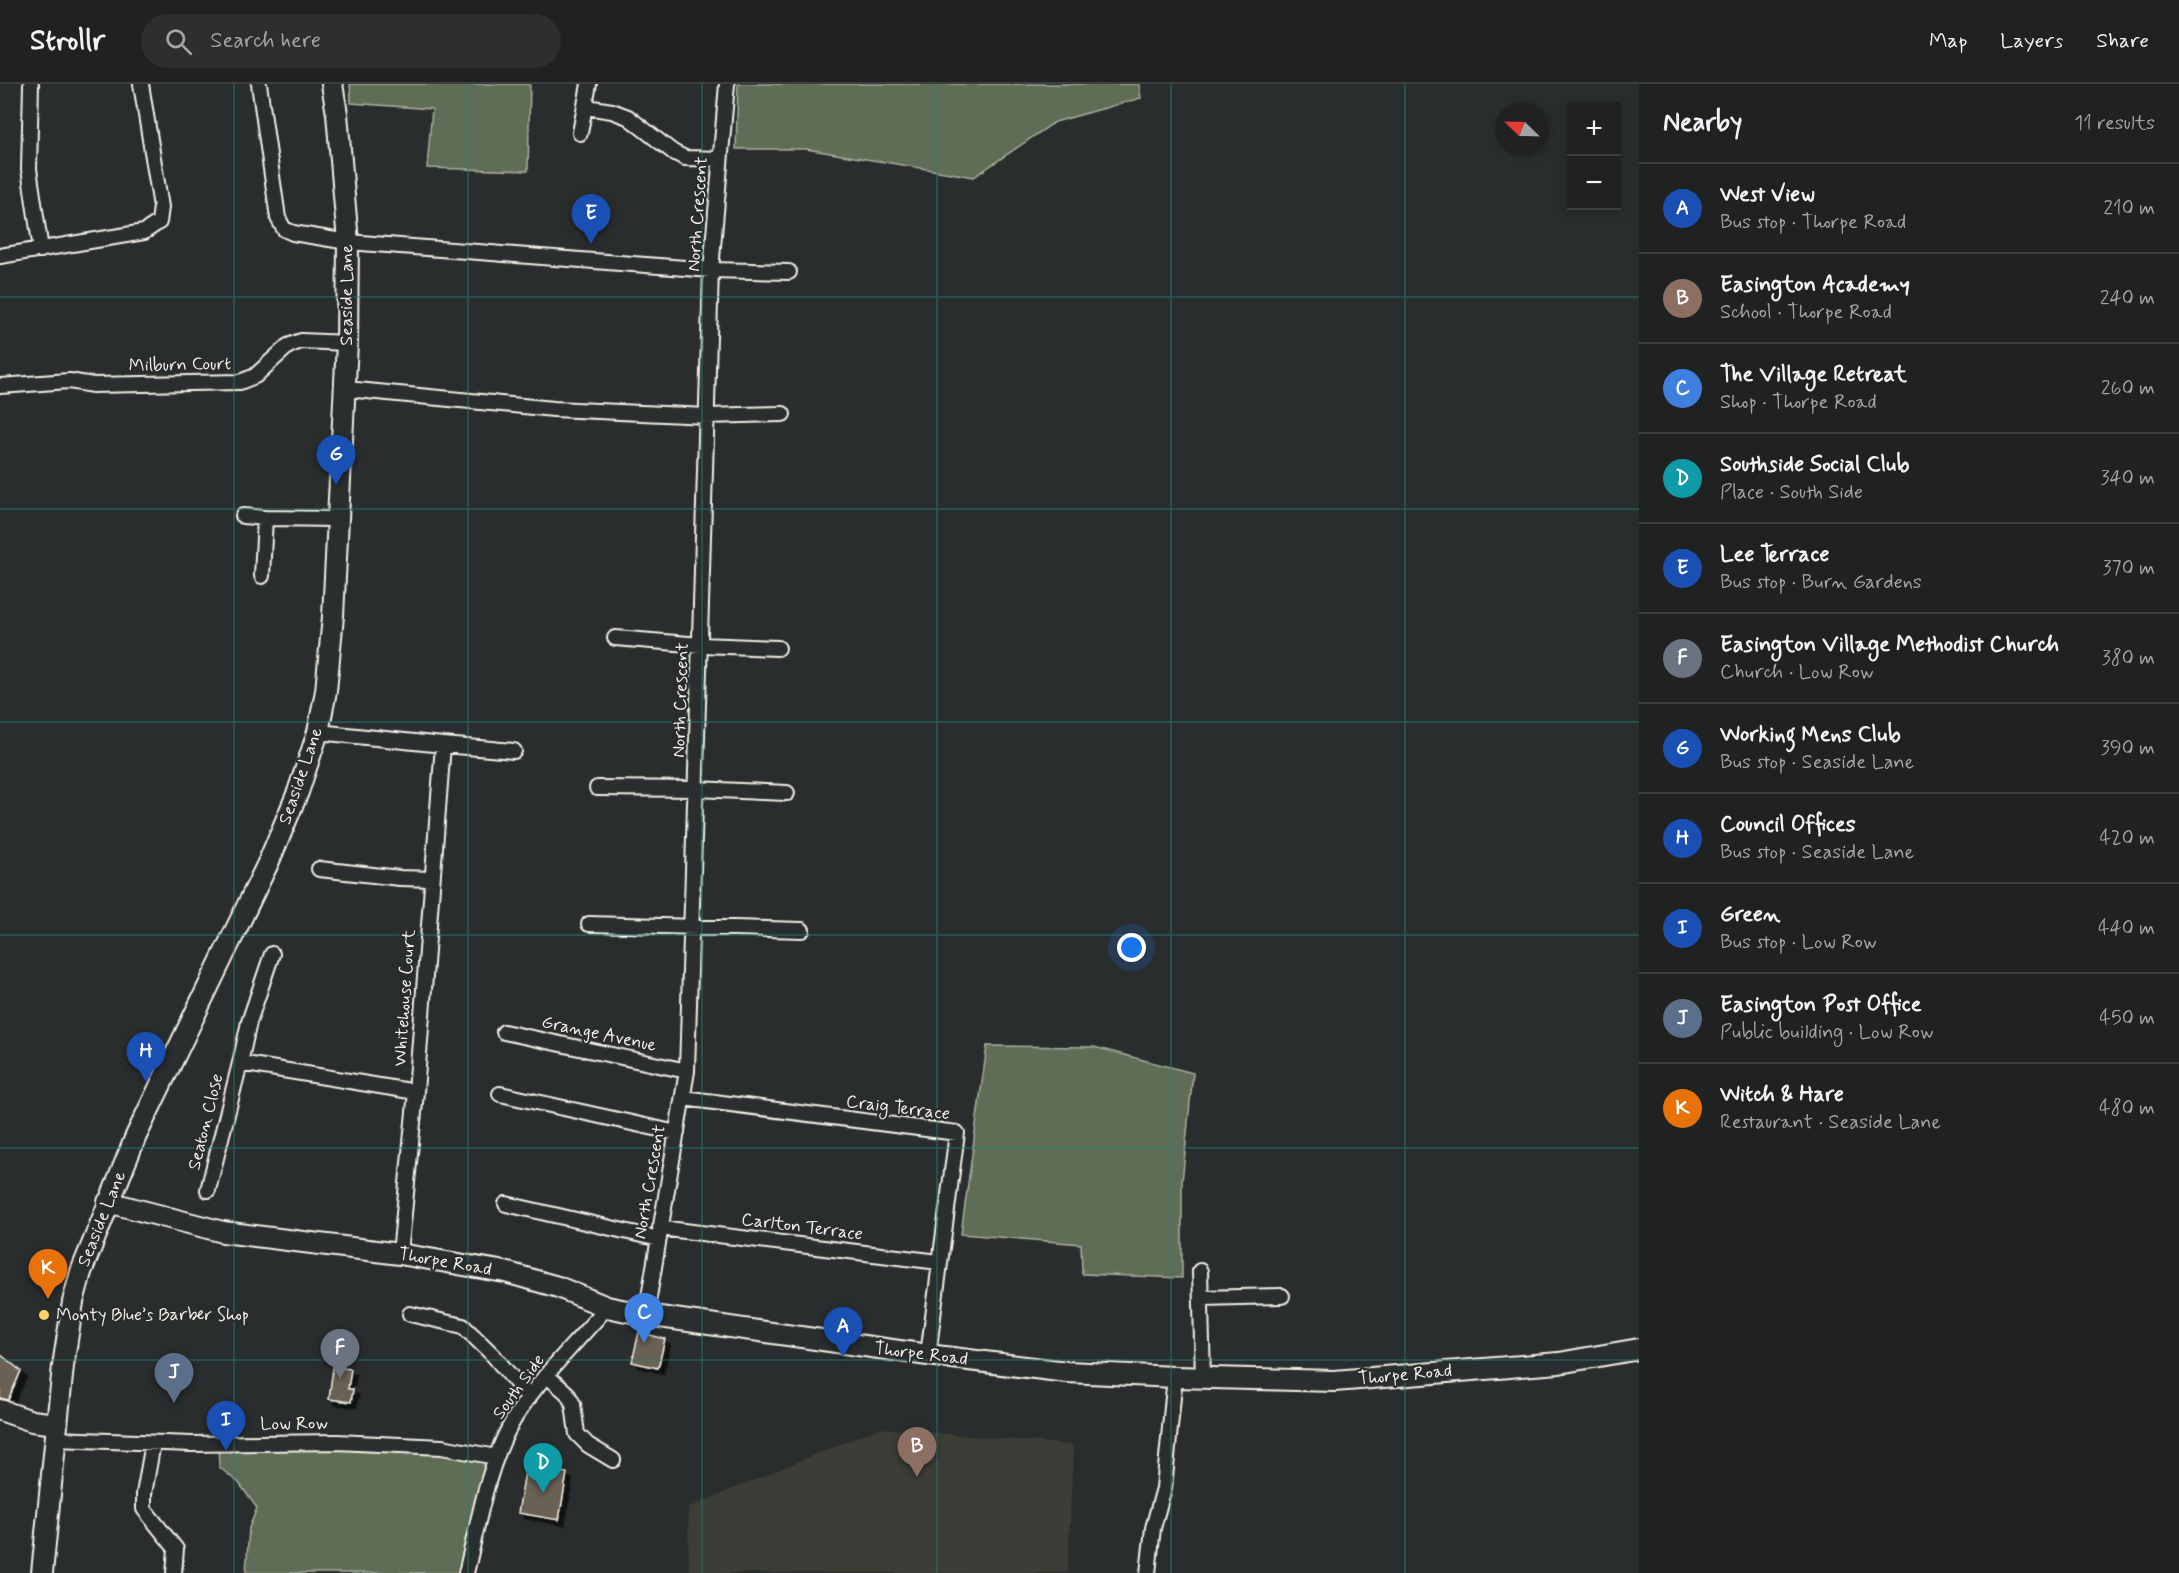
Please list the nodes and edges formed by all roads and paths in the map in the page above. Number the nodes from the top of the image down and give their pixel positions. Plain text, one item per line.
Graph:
1 (31, 84) edge
2 (141, 84) edge
3 (259, 84) edge
4 (332, 84) edge
5 (589, 84) edge
6 (727, 84) edge
7 (586, 107) junction
8 (580, 133) dead end
9 (720, 159) junction
10 (348, 242) junction
11 (41, 250) junction
12 (0, 256) edge
13 (711, 270) junction
14 (789, 272) dead end
15 (347, 343) junction
16 (0, 386) edge
17 (346, 388) junction
18 (783, 414) dead end
19 (707, 416) junction
20 (243, 516) dead end
21 (265, 518) junction
22 (338, 519) junction
23 (262, 576) dead end
24 (615, 638) dead end
25 (701, 645) junction
26 (778, 648) dead end
27 (318, 732) junction
28 (443, 745) junction
29 (514, 751) dead end
30 (597, 788) dead end
31 (696, 789) junction
32 (788, 793) dead end
33 (319, 869) dead end
34 (432, 879) junction
35 (589, 924) dead end
36 (691, 927) junction
37 (802, 930) dead end
38 (272, 954) dead end
39 (504, 1032) dead end
40 (240, 1063) junction
41 (687, 1071) junction
42 (416, 1092) junction
43 (500, 1094) dead end
44 (683, 1098) junction
45 (676, 1133) junction
46 (208, 1190) dead end
47 (108, 1202) junction
48 (506, 1204) dead end
49 (659, 1234) junction
50 (400, 1254) junction
51 (939, 1262) junction
52 (1200, 1271) dead end
53 (1282, 1296) dead end
54 (1201, 1298) junction
55 (608, 1307) junction
56 (410, 1314) dead end
57 (646, 1315) junction
58 (1639, 1349) edge
59 (928, 1356) junction
60 (547, 1376) junction
61 (1175, 1377) junction
62 (1203, 1377) junction
63 (529, 1398) junction
64 (0, 1410) edge
65 (55, 1432) junction
66 (153, 1443) junction
67 (496, 1457) junction
68 (613, 1460) dead end
69 (42, 1573) edge
70 (174, 1573) edge
71 (466, 1573) edge
72 (1148, 1573) edge

1 - 11 street
2 - 11 street
3 - 10 street
4 - 10 main road, Seaside Lane
5 - 7 street
6 - 9 street, North Crescent
7 - 8 street
7 - 9 street
9 - 13 street, North Crescent
10 - 13 street
10 - 15 main road, Seaside Lane
11 - 12 street
13 - 14 street
13 - 19 street, North Crescent
15 - 16 street, Milburn Court
15 - 17 main road, Seaside Lane
17 - 19 street
17 - 22 main road, Seaside Lane
18 - 19 street
19 - 25 street, North Crescent
20 - 21 street
21 - 22 street
21 - 23 street
22 - 27 main road, Seaside Lane
24 - 25 street
25 - 26 street
25 - 31 street, North Crescent
27 - 28 street
27 - 47 main road, Seaside Lane
28 - 29 street
28 - 34 street, Whitehouse Court
30 - 31 street
31 - 32 street
31 - 36 street, North Crescent
33 - 34 street
34 - 42 street, Whitehouse Court
35 - 36 street
36 - 37 street
36 - 41 street, North Crescent
38 - 40 street, Seaton Close
39 - 41 street, Grange Avenue
40 - 42 street
40 - 46 street, Seaton Close
41 - 44 street, North Crescent
42 - 50 street, Whitehouse Court
43 - 45 street
44 - 45 street, North Crescent
44 - 51 street, Craig Terrace
45 - 49 street, North Crescent
47 - 50 main road, Thorpe Road
47 - 65 main road, Seaside Lane
48 - 49 street, Carlton Terrace
49 - 51 street, Carlton Terrace
49 - 57 street, North Crescent
50 - 55 main road, Thorpe Road
51 - 59 street, Craig Terrace
52 - 54 street
53 - 54 street
54 - 62 street
55 - 57 main road, Thorpe Road
55 - 60 street, South Side
56 - 63 street
57 - 59 main road, Thorpe Road
58 - 62 main road, Thorpe Road
59 - 61 main road, Thorpe Road
60 - 63 street, South Side
60 - 68 street
61 - 62 main road, Thorpe Road
61 - 72 street
63 - 67 street, South Side
64 - 65 main road
65 - 66 street, Low Row
65 - 69 main road, Seaside Lane
66 - 67 street, Low Row
66 - 70 street
67 - 71 street, South Side

